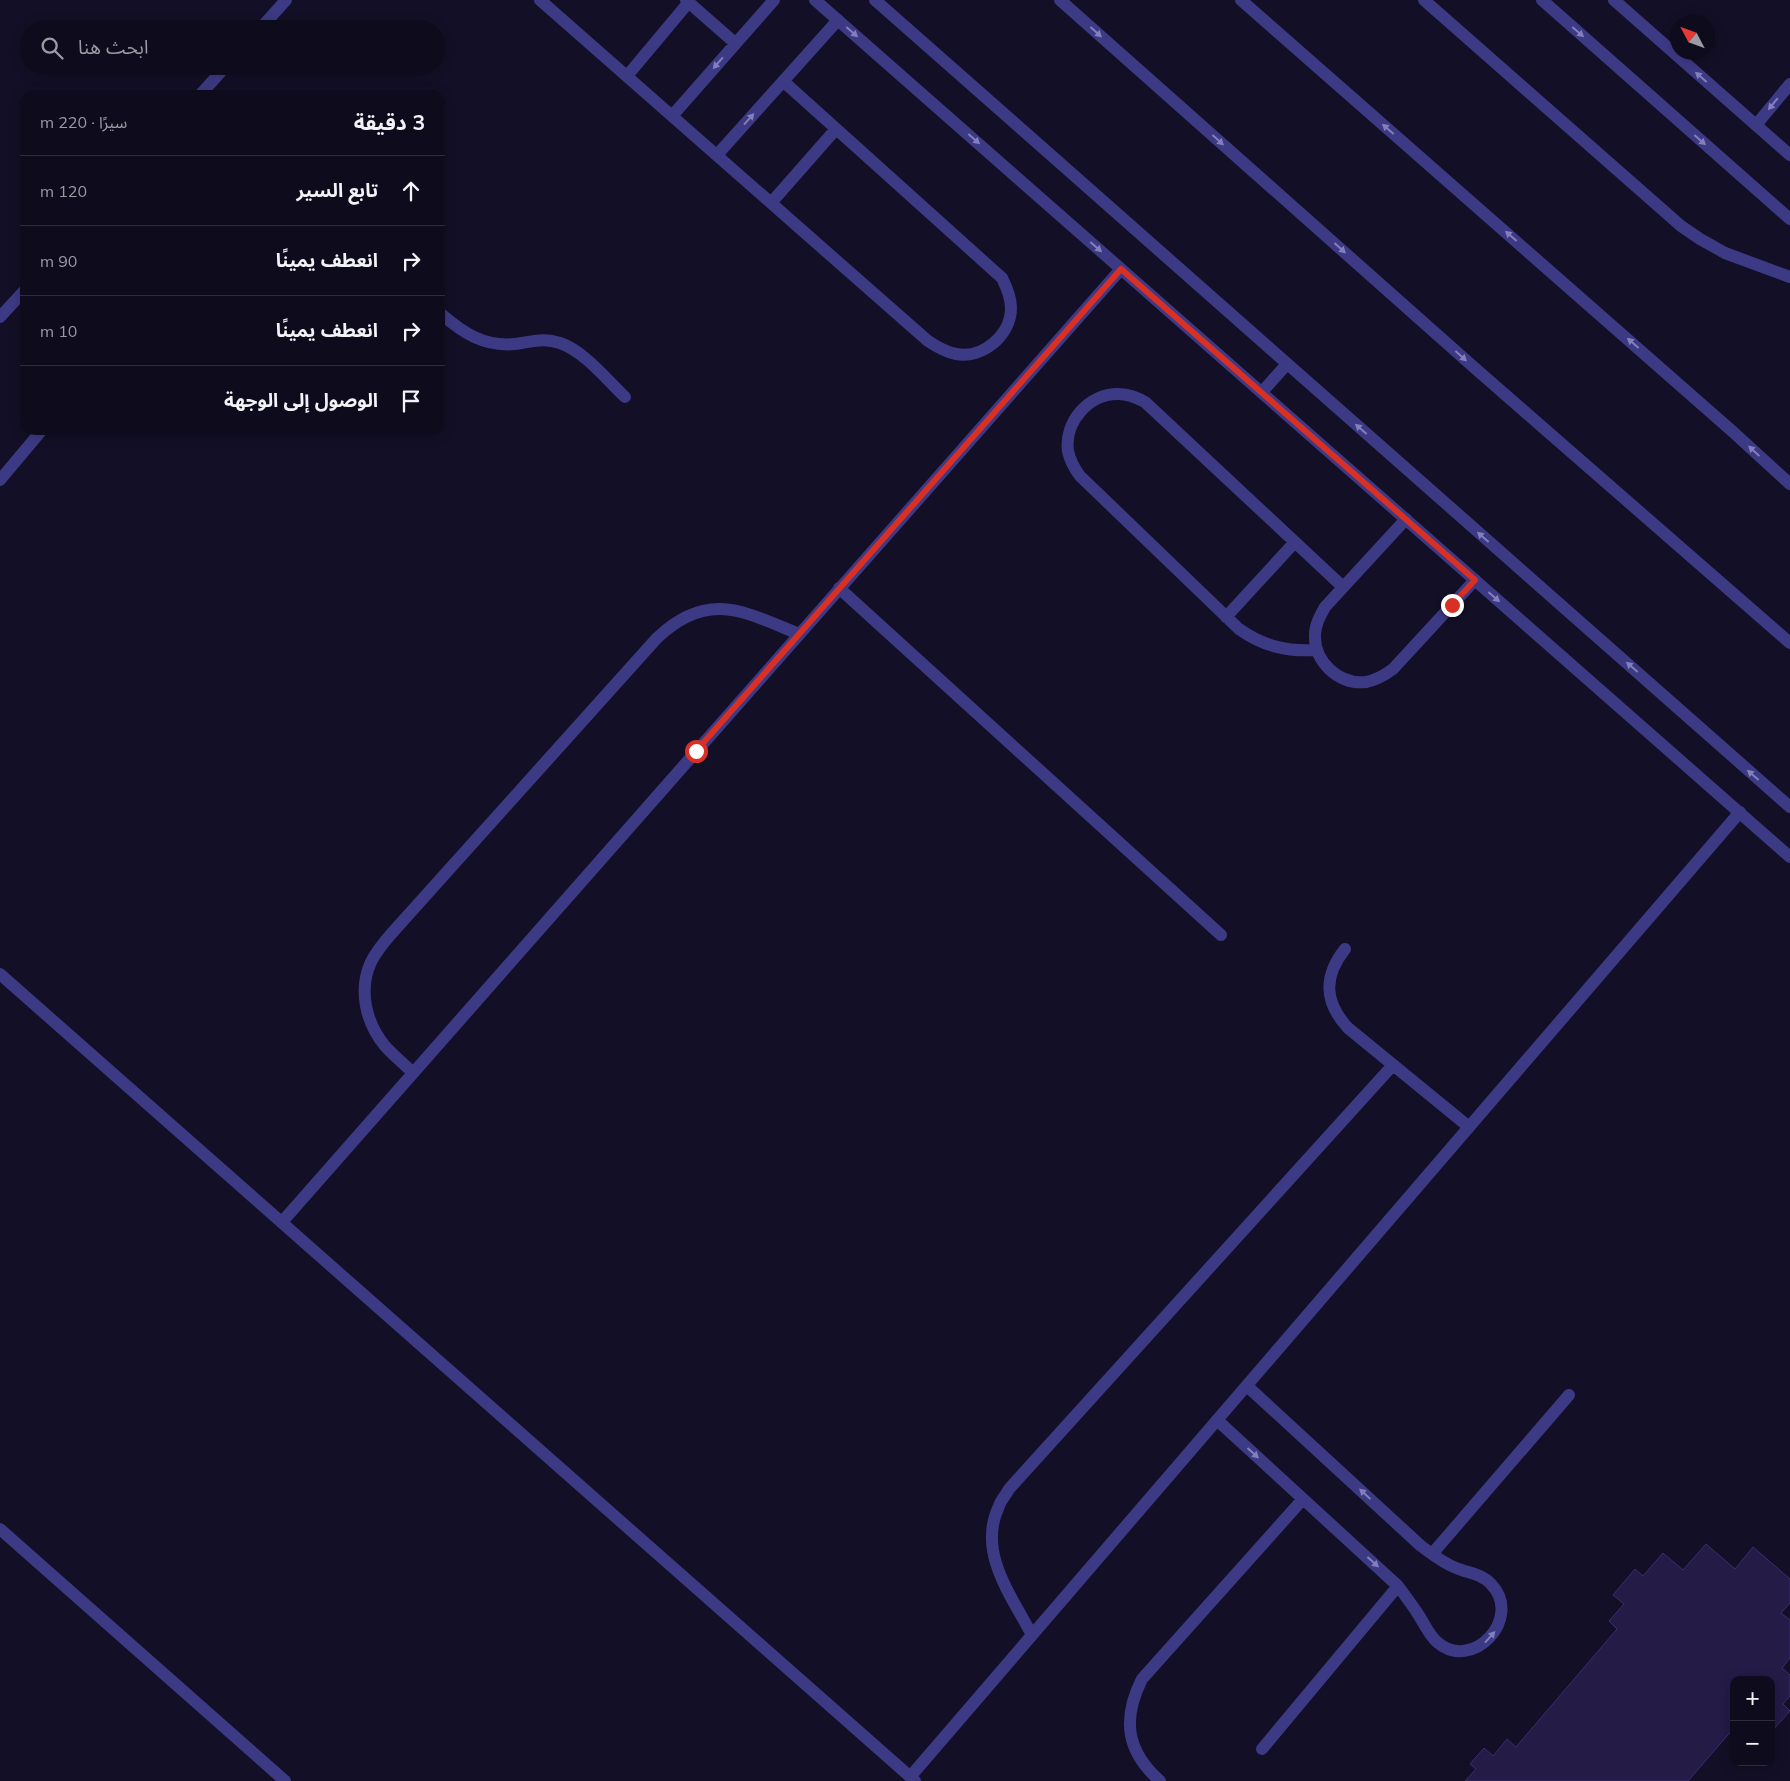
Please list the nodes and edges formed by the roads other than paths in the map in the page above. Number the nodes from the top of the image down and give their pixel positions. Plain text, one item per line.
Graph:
1 (286, 0) edge
2 (540, 0) edge
3 (774, 0) edge
4 (815, 0) edge
5 (875, 0) edge
6 (1060, 0) edge
7 (1241, 0) edge
8 (1424, 0) edge
9 (1542, 0) edge
10 (1614, 0) edge
11 (687, 1) edge
12 (268, 20) edge
13 (838, 20) junction
14 (735, 44) junction
15 (218, 75) edge
16 (627, 76) junction
17 (783, 81) junction
18 (1790, 84) edge
19 (204, 90) edge
20 (672, 116) junction
21 (1756, 125) junction
22 (836, 128) junction
23 (717, 155) junction
24 (1790, 155) edge
25 (771, 203) junction
26 (1790, 219) edge
27 (1121, 269) junction
28 (1790, 277) edge
29 (20, 295) edge
30 (0, 317) edge
31 (445, 317) edge
32 (1287, 364) junction
33 (1262, 392) junction
34 (625, 397) dead end
35 (38, 435) edge
36 (0, 480) edge
37 (1790, 484) edge
38 (1406, 519) junction
39 (1295, 542) junction
40 (1475, 580) junction
41 (1343, 587) junction
42 (839, 588) junction
43 (1226, 617) junction
44 (799, 634) junction
45 (1790, 643) edge
46 (1317, 650) junction
47 (1790, 807) edge
48 (1740, 812) junction
49 (1790, 857) edge
50 (1221, 935) dead end
51 (1345, 949) dead end
52 (0, 974) edge
53 (1393, 1065) junction
54 (413, 1073) junction
55 (1470, 1127) junction
56 (282, 1222) junction
57 (1247, 1386) junction
58 (1569, 1394) dead end
59 (1217, 1420) junction
60 (1303, 1498) junction
61 (0, 1529) edge
62 (1432, 1554) junction
63 (1398, 1586) junction
64 (1032, 1635) junction
65 (1262, 1749) dead end
66 (913, 1779) edge
67 (285, 1781) edge
68 (1160, 1781) edge

1 - 12 street
2 - 16 street
3 - 14 street
4 - 13 street
5 - 32 street
6 -> 45 street
37 -> 7 street
8 - 28 street
9 -> 26 street
21 -> 10 street
11 - 14 street
11 - 16 street
13 - 17 street
13 -> 27 street
14 -> 20 street
15 - 19 street
16 - 20 street
17 - 22 street
23 -> 17 street
18 -> 21 street
20 - 23 street
21 - 24 street
22 - 25 street
22 - 25 street
23 - 25 street
27 - 33 street
27 - 42 street
29 - 30 street
31 - 34 street
32 - 33 street
47 -> 32 street
33 - 38 street
35 - 36 street
38 - 40 street
38 - 41 street
39 - 41 street
39 - 43 street
39 - 43 street
40 - 46 street
40 -> 48 street
41 - 46 street
42 - 44 street
42 - 50 street
43 - 46 street
44 - 54 street
44 - 54 street
48 - 49 street
48 - 55 street
51 - 53 street
52 - 56 street
53 - 55 street
53 - 64 street
54 - 56 street
55 - 57 street
56 - 66 street
57 - 59 street
62 -> 57 street
58 - 62 street
59 -> 60 street
59 - 64 street
60 -> 63 street
60 - 68 street
61 - 67 street
63 -> 62 street
63 - 65 street
64 - 66 street

